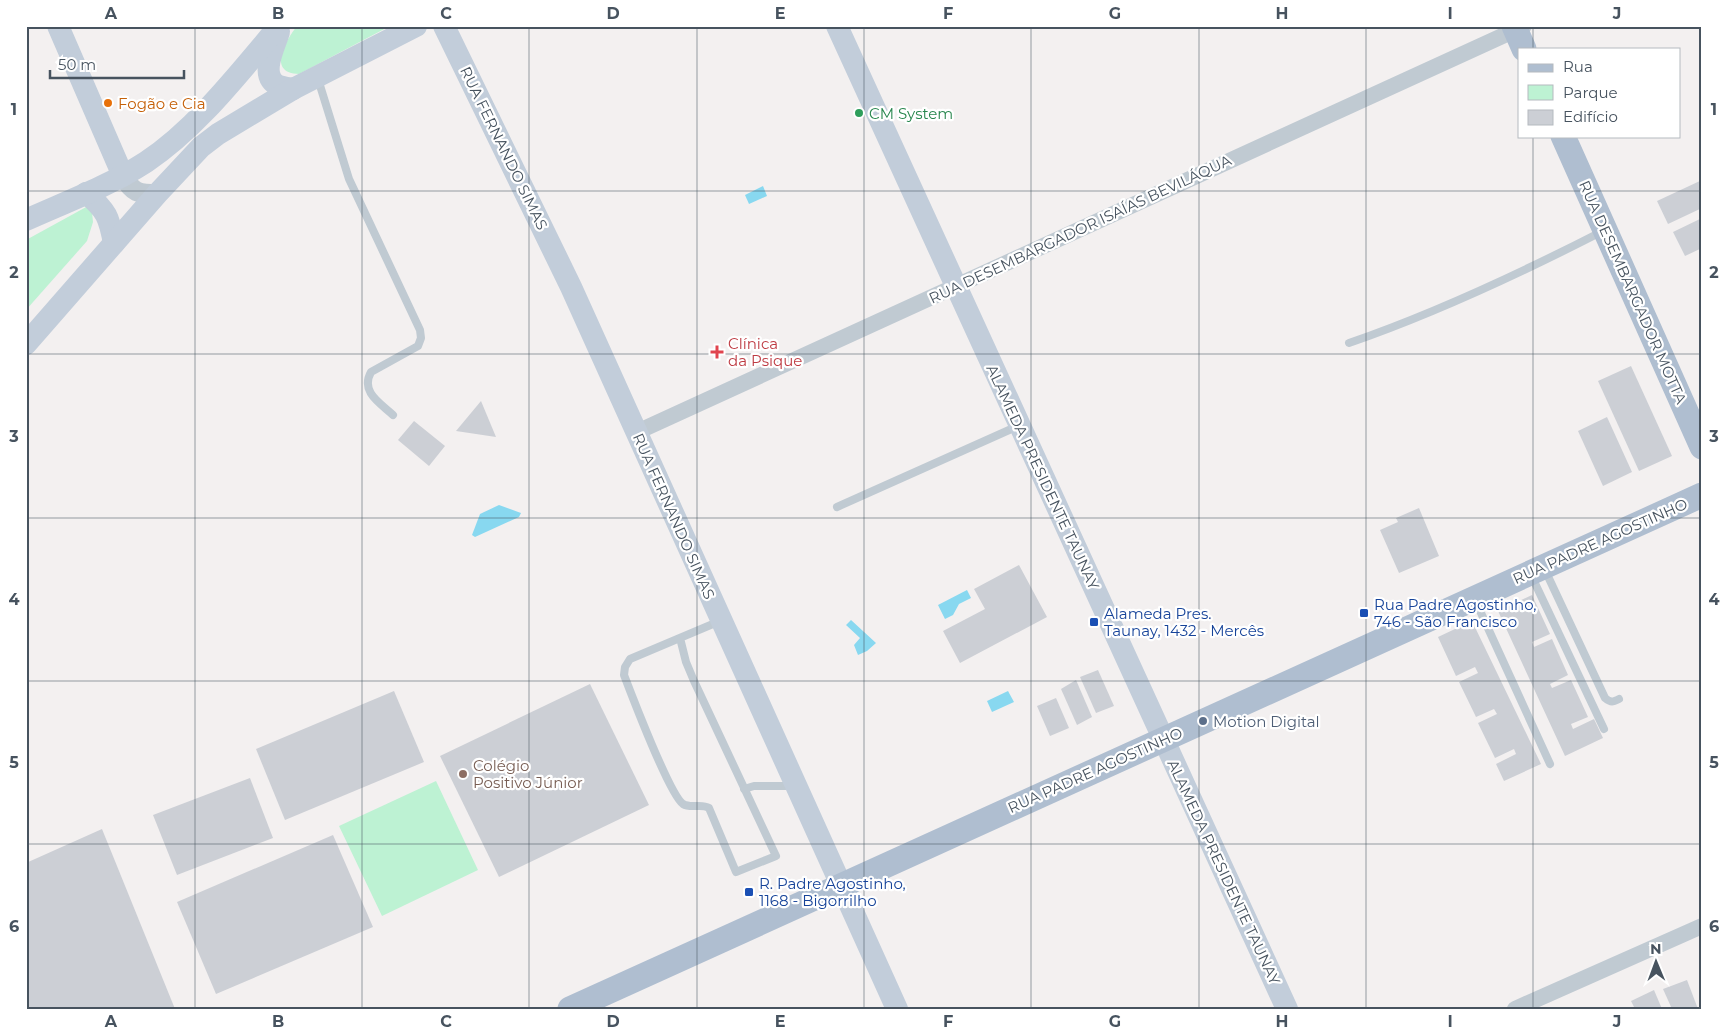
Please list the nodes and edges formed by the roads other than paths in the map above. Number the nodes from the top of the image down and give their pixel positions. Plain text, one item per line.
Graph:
1 (58, 26) edge
2 (280, 26) edge
3 (416, 26) edge
4 (444, 26) edge
5 (837, 26) edge
6 (1520, 33) edge
7 (318, 77) junction
8 (293, 89) junction
9 (1564, 138) edge
10 (123, 176) junction
11 (86, 193) junction
12 (158, 194) junction
13 (26, 220) edge
14 (1605, 230) junction
15 (114, 243) junction
16 (956, 286) junction
17 (1349, 343) dead end
18 (26, 344) edge
19 (393, 415) dead end
20 (1019, 426) junction
21 (637, 432) junction
22 (1702, 447) edge
23 (1702, 495) edge
24 (837, 507) dead end
25 (1536, 569) junction
26 (1474, 598) junction
27 (722, 620) junction
28 (680, 638) junction
29 (1620, 699) dead end
30 (1604, 730) dead end
31 (1163, 738) junction
32 (1550, 764) dead end
33 (797, 786) junction
34 (744, 789) junction
35 (841, 885) junction
36 (1702, 926) edge
37 (570, 1009) edge
38 (897, 1009) edge
39 (1287, 1009) edge
40 (1515, 1009) edge

1 - 10 main road
2 - 8 main road
2 - 10 main road
3 - 7 main road
4 - 21 main road, RUA FERNANDO SIMAS
5 - 16 main road, ALAMEDA PRESIDENTE TAUNAY
6 - 16 street, RUA DESEMBARGADOR ISAÍAS BEVILÁQUA
7 - 8 main road
7 - 19 lane
8 - 12 main road
9 - 14 main road, RUA DESEMBARGADOR MOTTA
10 - 11 main road
10 - 12 street
11 - 13 main road
11 - 15 main road
12 - 15 main road
14 - 17 lane
14 - 22 main road, RUA DESEMBARGADOR MOTTA
15 - 18 main road
16 - 20 main road, ALAMEDA PRESIDENTE TAUNAY
16 - 21 street, RUA DESEMBARGADOR ISAÍAS BEVILÁQUA
20 - 24 lane
20 - 31 main road, ALAMEDA PRESIDENTE TAUNAY
21 - 27 main road, RUA FERNANDO SIMAS
23 - 25 main road, RUA PADRE AGOSTINHO
25 - 26 main road, RUA PADRE AGOSTINHO
25 - 29 lane
25 - 30 lane
26 - 31 main road, RUA PADRE AGOSTINHO
26 - 32 lane
27 - 28 lane
27 - 33 main road, RUA FERNANDO SIMAS
28 - 34 lane
28 - 34 lane
31 - 35 main road, RUA PADRE AGOSTINHO
31 - 39 main road, ALAMEDA PRESIDENTE TAUNAY
33 - 34 lane
33 - 35 main road, RUA FERNANDO SIMAS
35 - 37 main road, RUA PADRE AGOSTINHO
35 - 38 main road, RUA FERNANDO SIMAS
36 - 40 street

